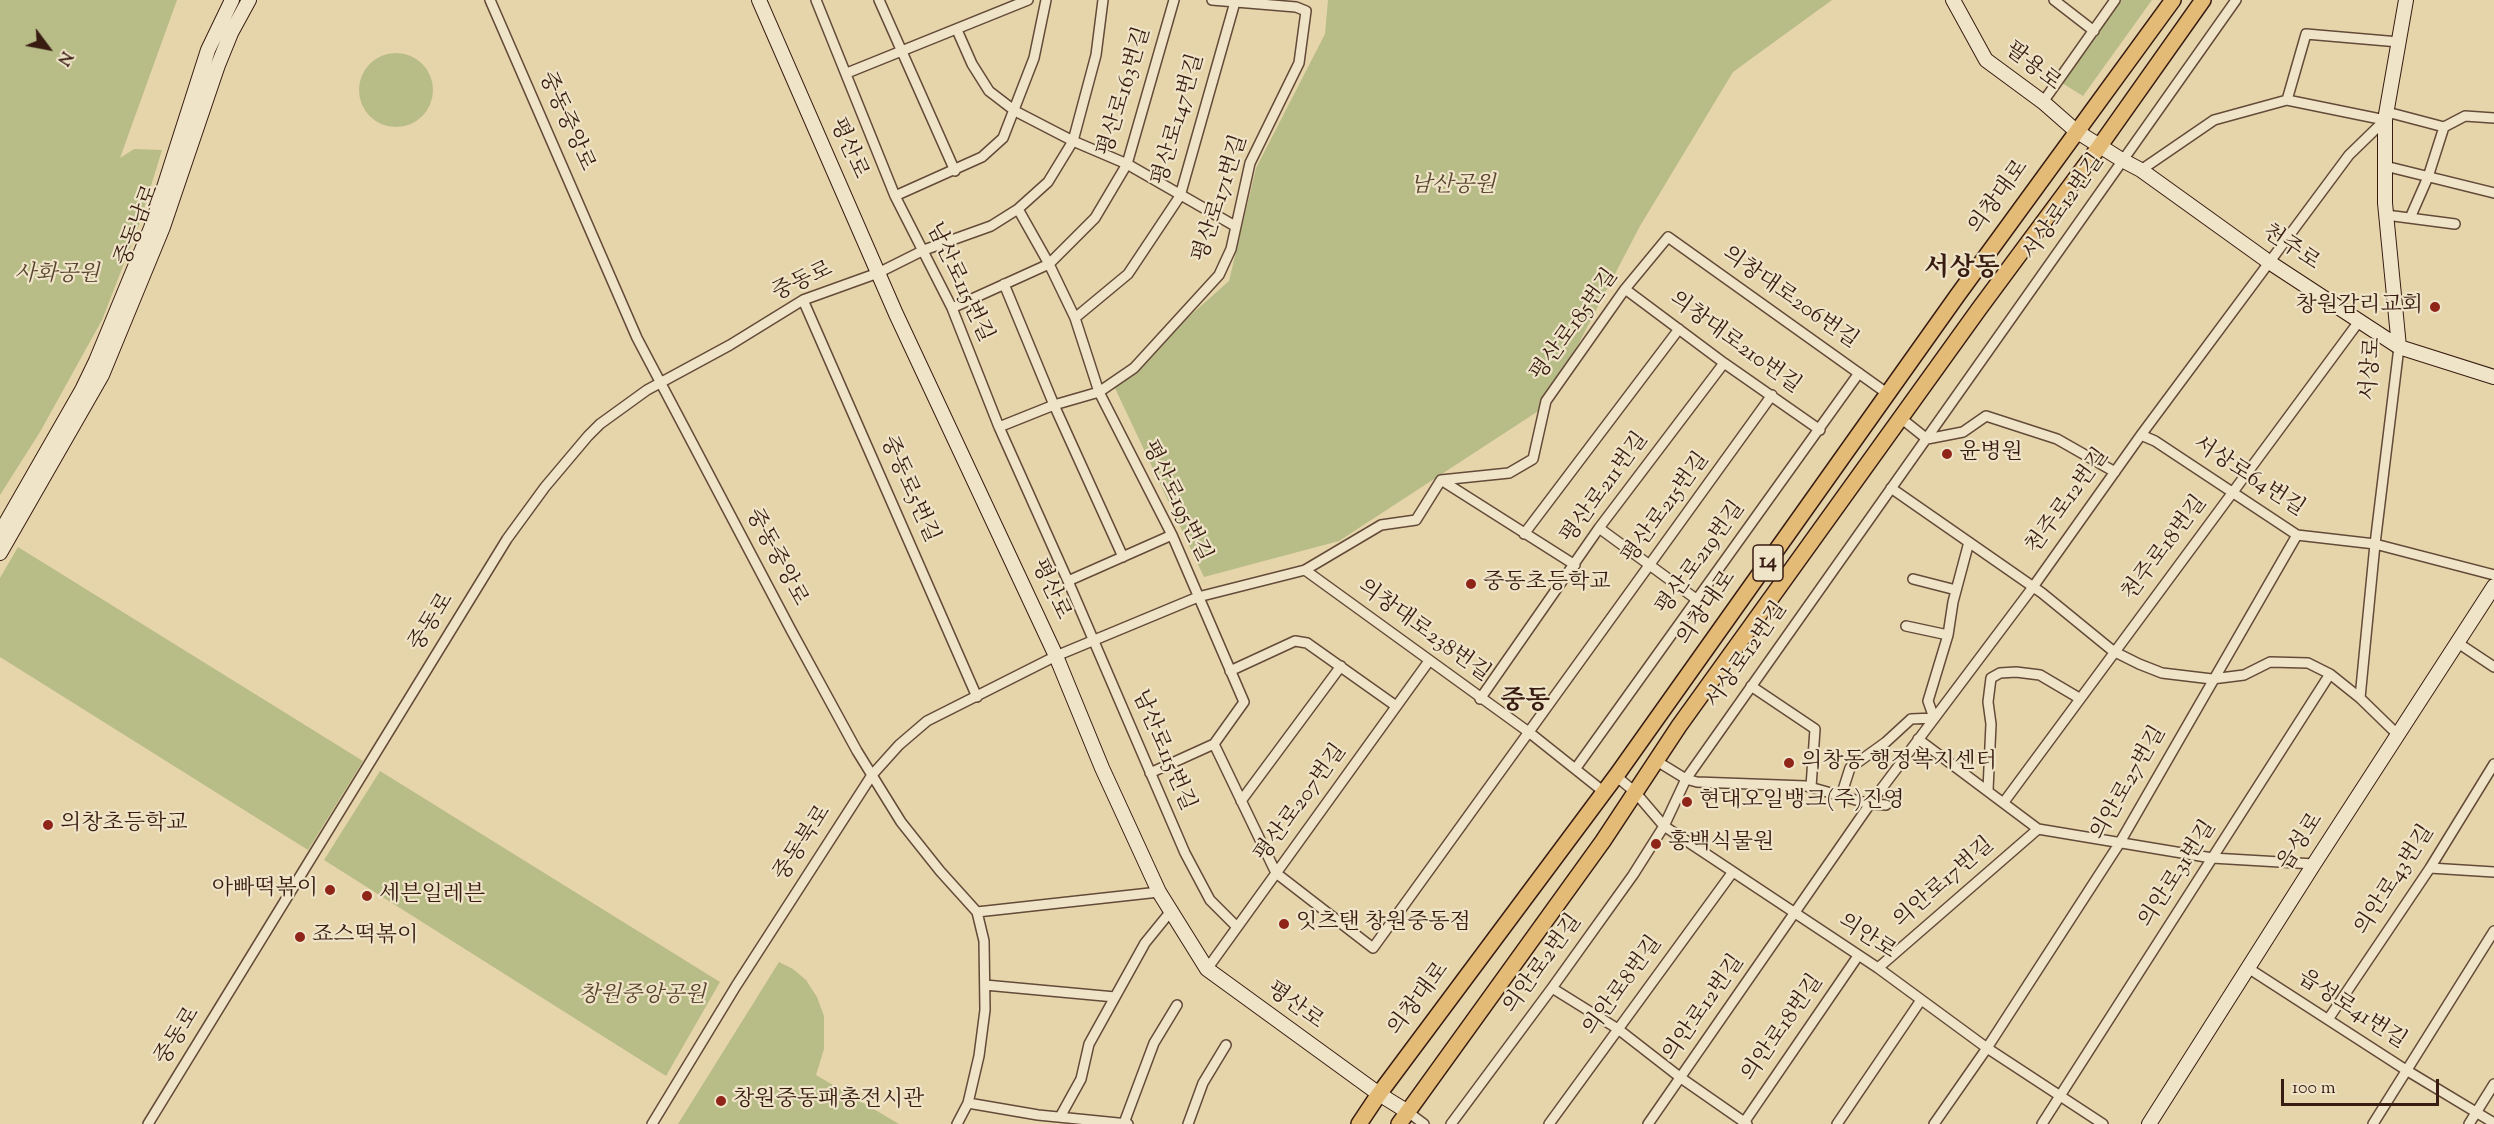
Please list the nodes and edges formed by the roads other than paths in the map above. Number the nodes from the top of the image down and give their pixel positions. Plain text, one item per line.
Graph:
1 (232, 0) edge
2 (249, 0) edge
3 (490, 0) edge
4 (759, 0) edge
5 (816, 0) edge
6 (879, 0) edge
7 (1028, 0) edge
8 (1046, 0) edge
9 (1102, 0) edge
10 (1174, 0) edge
11 (1212, 0) edge
12 (1953, 0) edge
13 (2054, 0) edge
14 (2115, 0) edge
15 (2173, 0) edge
16 (2202, 0) edge
17 (2236, 0) edge
18 (2406, 0) edge
19 (1234, 2) junction
20 (957, 30) junction
21 (2094, 31) junction
22 (2399, 42) junction
23 (902, 51) junction
24 (847, 73) junction
25 (2287, 100) junction
26 (2043, 102) junction
27 (1015, 111) junction
28 (2386, 116) junction
29 (2494, 118) edge
30 (2444, 126) junction
31 (2076, 131) junction
32 (1072, 141) junction
33 (2099, 147) junction
34 (2122, 160) junction
35 (1127, 164) junction
36 (2385, 166) junction
37 (2141, 170) junction
38 (954, 171) junction
39 (2428, 177) junction
40 (2494, 192) edge
41 (895, 196) junction
42 (1180, 196) junction
43 (1018, 209) junction
44 (2386, 215) junction
45 (2410, 218) junction
46 (2455, 224) dead end
47 (1235, 226) junction
48 (1668, 237) joint
49 (924, 250) junction
50 (2269, 262) junction
51 (1049, 264) junction
52 (878, 273) junction
53 (1004, 284) junction
54 (1625, 289) junction
55 (802, 300) junction
56 (952, 308) junction
57 (1075, 318) junction
58 (2360, 320) junction
59 (1679, 329) junction
60 (2399, 347) junction
61 (1724, 363) junction
62 (1859, 373) junction
63 (2494, 377) edge
64 (662, 381) junction
65 (1099, 392) junction
66 (1888, 394) junction
67 (1772, 395) junction
68 (1054, 405) junction
69 (1902, 418) junction
70 (999, 427) junction
71 (1820, 430) junction
72 (2141, 435) junction
73 (1928, 439) junction
74 (2115, 472) junction
75 (1440, 480) junction
76 (1892, 488) junction
77 (2233, 493) junction
78 (1599, 528) junction
79 (0, 532) edge
80 (1524, 534) junction
81 (1172, 535) junction
82 (2297, 535) junction
83 (1969, 542) junction
84 (2375, 544) junction
85 (0, 553) edge
86 (1123, 556) junction
87 (1652, 564) junction
88 (1575, 565) junction
89 (1305, 570) junction
90 (2494, 575) edge
91 (1913, 579) dead end
92 (1068, 581) junction
93 (2494, 586) edge
94 (2033, 587) junction
95 (1956, 590) junction
96 (1198, 597) junction
97 (1696, 599) junction
98 (1906, 626) dead end
99 (1947, 635) junction
100 (1093, 639) junction
101 (2458, 643) junction
102 (2113, 651) junction
103 (1056, 656) junction
104 (1429, 661) junction
105 (1341, 666) junction
106 (2494, 667) edge
107 (1230, 671) junction
108 (2330, 674) junction
109 (2212, 679) junction
110 (1751, 686) junction
111 (977, 697) junction
112 (2079, 698) junction
113 (2360, 698) junction
114 (1480, 699) junction
115 (1396, 706) junction
116 (1934, 718) junction
117 (1530, 733) junction
118 (2398, 735) junction
119 (1918, 739) junction
120 (1214, 744) junction
121 (1655, 760) junction
122 (2494, 764) edge
123 (1576, 768) junction
124 (1150, 773) junction
125 (872, 775) junction
126 (1616, 776) junction
127 (1686, 779) junction
128 (1811, 787) junction
129 (1988, 790) junction
130 (1604, 792) junction
131 (1635, 792) junction
132 (1841, 796) junction
133 (1241, 801) junction
134 (2004, 802) junction
135 (1870, 804) junction
136 (1886, 805) dead end
137 (1664, 826) junction
138 (2038, 829) junction
139 (2119, 844) junction
140 (2212, 858) junction
141 (2313, 864) junction
142 (2430, 868) junction
143 (2494, 872) edge
144 (1276, 873) junction
145 (1732, 873) junction
146 (1159, 892) junction
147 (1171, 911) junction
148 (977, 912) junction
149 (1794, 914) junction
150 (1237, 927) junction
151 (2494, 931) edge
152 (1858, 956) junction
153 (1878, 968) junction
154 (2248, 968) junction
155 (1207, 969) junction
156 (985, 985) junction
157 (1552, 988) junction
158 (1115, 997) junction
159 (1921, 1000) junction
160 (1177, 1005) dead end
161 (2329, 1018) junction
162 (1618, 1029) junction
163 (1226, 1045) dead end
164 (1988, 1048) junction
165 (2406, 1070) junction
166 (1682, 1078) junction
167 (2494, 1084) edge
168 (1379, 1094) junction
169 (2060, 1097) junction
170 (968, 1102) junction
171 (2476, 1112) junction
172 (1060, 1117) junction
173 (1404, 1118) edge
174 (1745, 1123) edge
175 (2494, 1123) edge
176 (148, 1124) edge
177 (652, 1124) edge
178 (957, 1124) edge
179 (1126, 1124) edge
180 (1188, 1124) edge
181 (1359, 1124) edge
182 (1424, 1124) edge
183 (1451, 1124) edge
184 (1549, 1124) edge
185 (1648, 1124) edge
186 (1837, 1124) edge
187 (1934, 1124) edge
188 (2042, 1124) edge
189 (2103, 1124) edge
190 (2149, 1124) edge
191 (2373, 1124) edge
192 (2469, 1124) edge

1 - 79 main road, 중동남로
2 - 85 main road, 중동남로
3 - 64 street, 중동중앙로
4 - 52 main road, 평산로
5 - 24 street, 남산로115번길
6 - 23 street
7 - 20 street
8 - 27 street
9 - 32 street, 중동로
10 - 35 street, 평산로163번길
11 - 19 street
12 - 26 main road, 팔용로
13 - 21 street
14 - 21 street
15 - 31 main road, 의창대로 / 14
16 - 33 main road, 의창대로 / 14
17 - 34 street, 서상로12번길
18 - 22 main road, 서상로
19 - 42 street, 평산로147번길
19 - 47 street, 평산로171번길
20 - 23 street
20 - 27 street
21 - 26 street
22 - 25 street
22 - 28 main road, 서상로
23 - 24 street
23 - 38 street
24 - 41 street, 남산로115번길
25 - 28 street
25 - 37 street
26 - 31 main road, 팔용로
27 - 32 street
27 - 38 street
28 - 30 street
28 - 36 main road, 서상로
28 - 50 street, 천주로12번길
29 - 30 street
30 - 39 street
31 - 33 main road, 천주로
31 - 66 main road, 의창대로 / 14
32 - 35 street
32 - 43 street, 중동로
33 - 34 main road, 천주로
33 - 69 main road, 의창대로 / 14
34 - 37 main road, 천주로
34 - 73 street, 서상로12번길
35 - 42 street
35 - 51 street, 평산로163번길
36 - 39 street
36 - 44 main road, 서상로
37 - 50 main road, 천주로
38 - 41 street
39 - 40 street
39 - 45 street
41 - 49 street, 남산로115번길
42 - 47 street
42 - 57 street, 평산로147번길
43 - 49 street, 중동로
43 - 51 street, 평산로195번길
44 - 45 street
44 - 60 main road, 서상로
45 - 46 street
47 - 65 street, 평산로171번길
48 - 54 street, 평산로185번길
48 - 62 street, 의창대로206번길
49 - 52 street, 중동로
49 - 56 street, 남산로115번길
50 - 58 main road, 천주로
50 - 72 street, 천주로12번길
51 - 53 street, 평산로163번길
51 - 57 street, 평산로195번길
52 - 55 street, 중동로
52 - 103 main road, 평산로
53 - 56 street, 평산로163번길
53 - 68 street
54 - 59 street, 의창대로210번길
54 - 75 street, 평산로185번길
55 - 64 street, 중동로
55 - 111 street, 중동로5번길
56 - 70 street, 남산로115번길
57 - 65 street, 평산로195번길
58 - 60 main road, 천주로
58 - 77 street, 천주로18번길
59 - 61 street, 의창대로210번길
59 - 80 street
60 - 63 main road, 천주로
60 - 84 street, 서상로
61 - 67 street, 의창대로210번길
61 - 78 street, 평산로211번길
62 - 66 street, 의창대로206번길
62 - 71 street, 평산로219번길
64 - 125 street, 중동중앙로
64 - 176 street, 중동로
65 - 68 street, 평산로171번길
65 - 81 street, 평산로195번길
66 - 126 main road, 의창대로 / 14
67 - 71 street, 의창대로210번길
67 - 87 street, 평산로215번길
68 - 70 street, 평산로171번길
68 - 86 street
69 - 73 street
69 - 121 main road, 의창대로 / 14
70 - 92 street, 남산로115번길
71 - 97 street, 평산로219번길
72 - 74 street, 천주로12번길
72 - 77 street, 서상로64번길
73 - 74 street
73 - 76 street, 서상로12번길
74 - 94 street, 천주로12번길
75 - 80 street
75 - 89 street
76 - 83 street
76 - 110 street, 서상로12번길
77 - 82 street, 서상로64번길
77 - 102 street, 천주로18번길
78 - 87 street
78 - 88 street, 평산로211번길
80 - 88 street
81 - 86 street
81 - 96 street, 평산로195번길
82 - 84 street, 서상로64번길
82 - 109 street, 의안로27번길
83 - 94 street
83 - 95 street
84 - 90 street
84 - 113 street, 서상로
86 - 92 street
87 - 97 street
87 - 117 street, 평산로215번길
88 - 114 street, 평산로211번길
89 - 96 street
89 - 104 street, 의창대로238번길
91 - 95 street
92 - 100 street, 남산로115번길
93 - 101 main road, 읍성로
94 - 102 street
94 - 116 street, 천주로12번길
95 - 99 street
96 - 100 street
96 - 107 street, 평산로195번길
97 - 123 street, 평산로219번길
98 - 99 street
99 - 116 street
100 - 103 street
100 - 124 street, 남산로115번길
101 - 106 street
101 - 118 main road, 읍성로
102 - 109 street
102 - 112 street, 천주로18번길
103 - 111 street, 중동북로
103 - 146 main road, 평산로
104 - 114 street, 의창대로238번길
104 - 115 street, 평산로207번길
105 - 107 street
105 - 115 street
105 - 133 street
107 - 120 street, 평산로195번길
108 - 109 street
108 - 113 street
108 - 140 street, 의안로31번길
109 - 139 street, 의안로27번길
110 - 127 street, 서상로12번길
110 - 128 street
111 - 125 street, 중동북로
112 - 129 street
112 - 134 street, 천주로18번길
113 - 118 street
114 - 117 street, 의창대로238번길
115 - 144 street, 평산로207번길
116 - 119 street, 천주로12번길
116 - 132 street
117 - 123 street, 의창대로238번길
117 - 144 street, 평산로215번길
118 - 141 main road, 읍성로
119 - 129 street
119 - 135 street, 천주로12번길
120 - 124 street
120 - 133 street
121 - 127 street
121 - 131 main road, 의창대로 / 14
122 - 142 street, 의안로43번길
123 - 130 street, 의창대로238번길
124 - 150 street, 남산로115번길
125 - 148 street, 중동중앙로
125 - 177 street, 중동북로
126 - 130 main road, 의창대로 / 14
126 - 131 street, 의안로
127 - 128 street
127 - 137 street, 서상로12번길
128 - 132 street
129 - 134 street
130 - 168 main road, 의창대로 / 14
131 - 137 street, 의안로
131 - 173 main road, 의창대로 / 14
132 - 135 street
133 - 144 street
134 - 138 street
135 - 136 street
135 - 149 street, 천주로12번길
137 - 145 street, 의안로
137 - 157 street, 의안로2번길
138 - 139 street
138 - 153 street, 의안로17번길
139 - 140 street
139 - 164 street, 의안로27번길
140 - 141 street
140 - 169 street, 의안로31번길
141 - 154 main road, 읍성로
142 - 143 street
142 - 161 street, 의안로43번길
144 - 150 street, 평산로207번길
145 - 149 street, 의안로
145 - 162 street, 의안로8번길
146 - 147 main road, 평산로
146 - 148 street
147 - 155 main road, 평산로
147 - 158 street
148 - 156 street, 중동중앙로
149 - 152 street, 의안로
149 - 166 street, 의안로12번길
150 - 155 street, 평산로207번길
151 - 165 street
152 - 153 street, 의안로
152 - 174 street, 의안로18번길
153 - 159 street, 의안로
154 - 161 street, 읍성로41번길
154 - 190 main road, 읍성로
155 - 168 main road, 평산로
156 - 158 street
156 - 170 street, 중동중앙로
157 - 162 street
157 - 183 street, 의안로2번길
158 - 172 street
159 - 164 street, 의안로
159 - 186 street
160 - 179 street
161 - 165 street, 읍성로41번길
162 - 166 street
162 - 184 street, 의안로8번길
163 - 180 street
164 - 169 street, 의안로
164 - 187 street, 의안로27번길
165 - 171 street, 읍성로41번길
165 - 191 street
166 - 174 street
166 - 185 street, 의안로12번길
167 - 171 street
168 - 173 main road, 평산로
168 - 181 main road, 의창대로 / 14
169 - 188 street, 의안로31번길
169 - 189 street, 의안로
170 - 172 street
170 - 178 street, 중동중앙로
171 - 175 street, 읍성로41번길
171 - 192 street
172 - 179 street
173 - 182 street

